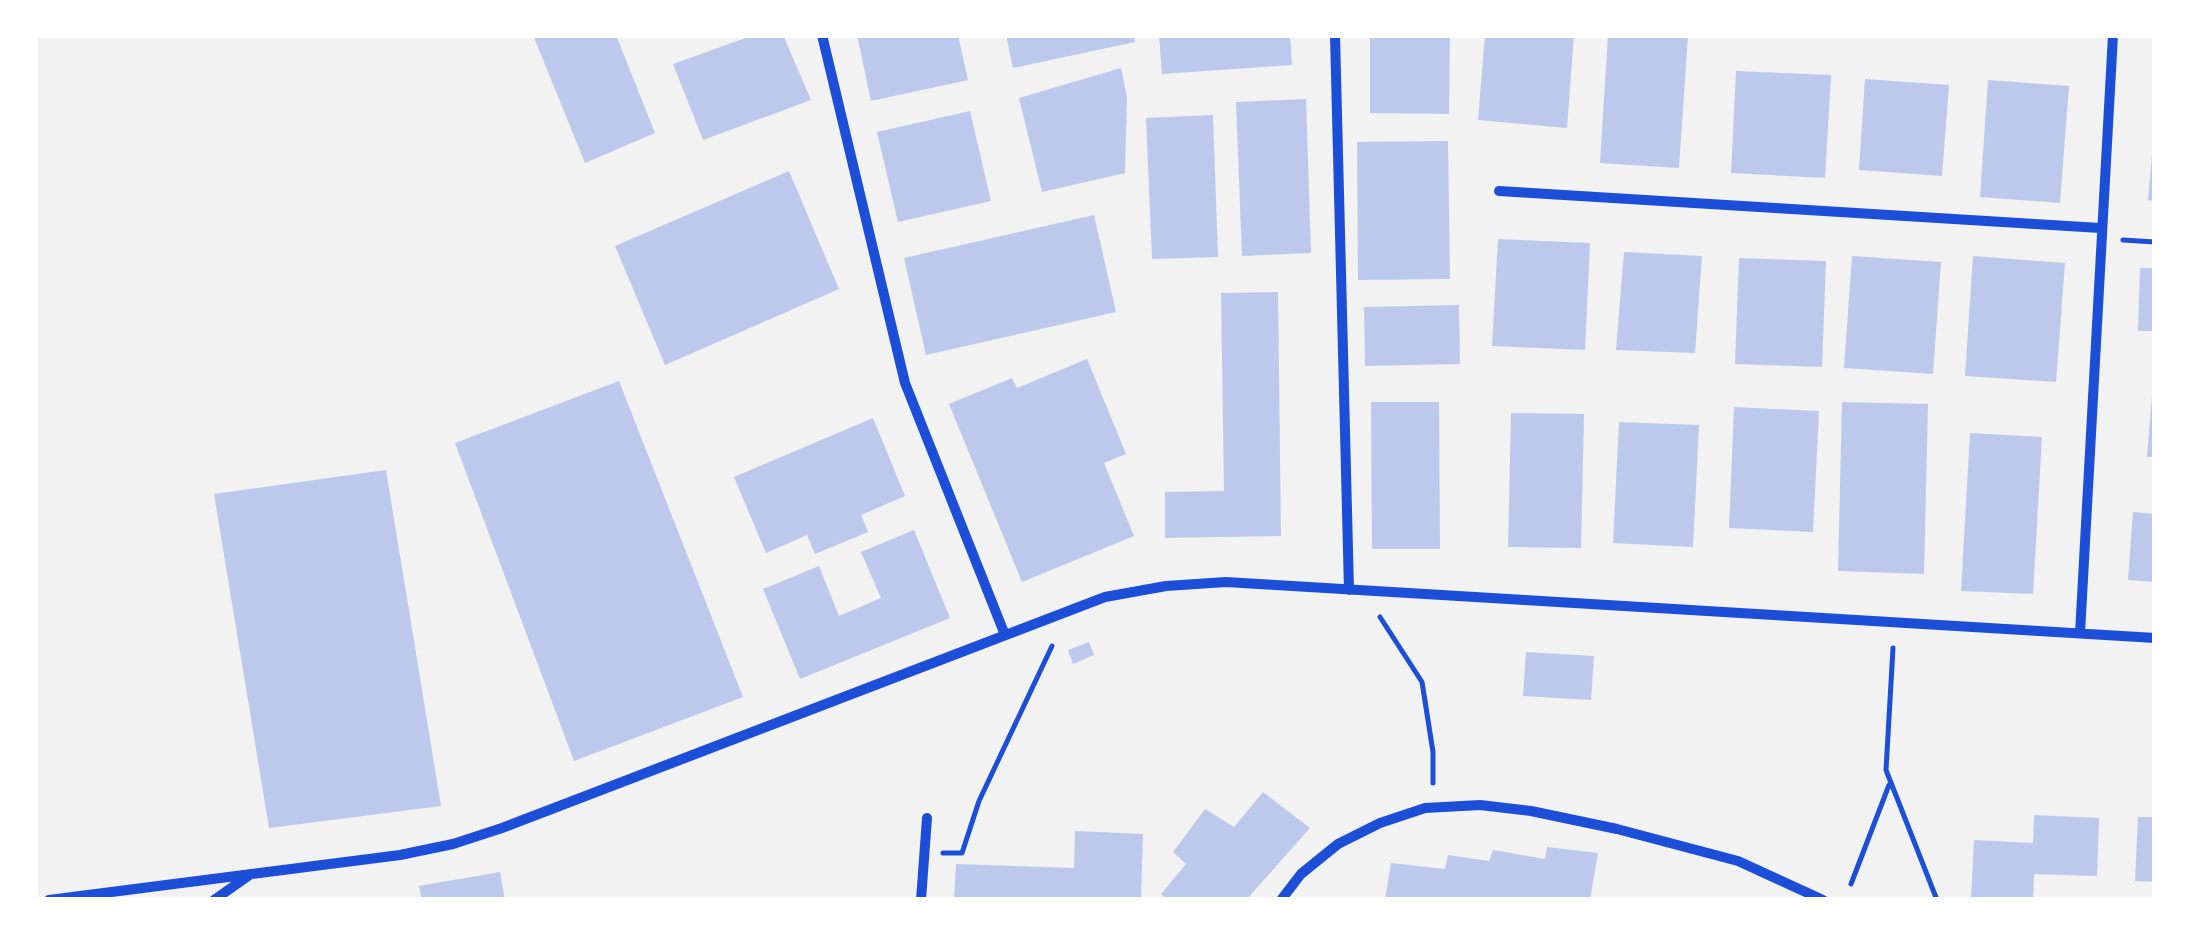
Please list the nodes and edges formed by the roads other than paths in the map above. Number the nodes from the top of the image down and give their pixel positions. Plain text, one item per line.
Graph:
1 (822, 35) edge
2 (1334, 35) edge
3 (2113, 35) edge
4 (1499, 191) dead end
5 (2100, 234) junction
6 (1349, 590) junction
7 (2080, 633) junction
8 (1005, 635) junction
9 (2155, 638) edge
10 (928, 818) dead end
11 (256, 871) junction
12 (52, 900) edge
13 (214, 900) edge
14 (921, 900) edge
15 (1281, 900) edge
16 (1823, 900) edge

1 - 8 street
2 - 6 street
3 - 5 street
4 - 5 street
5 - 7 street
6 - 7 street
6 - 8 street
7 - 9 street
8 - 11 street
10 - 14 street
11 - 12 street
11 - 13 street
15 - 16 street

